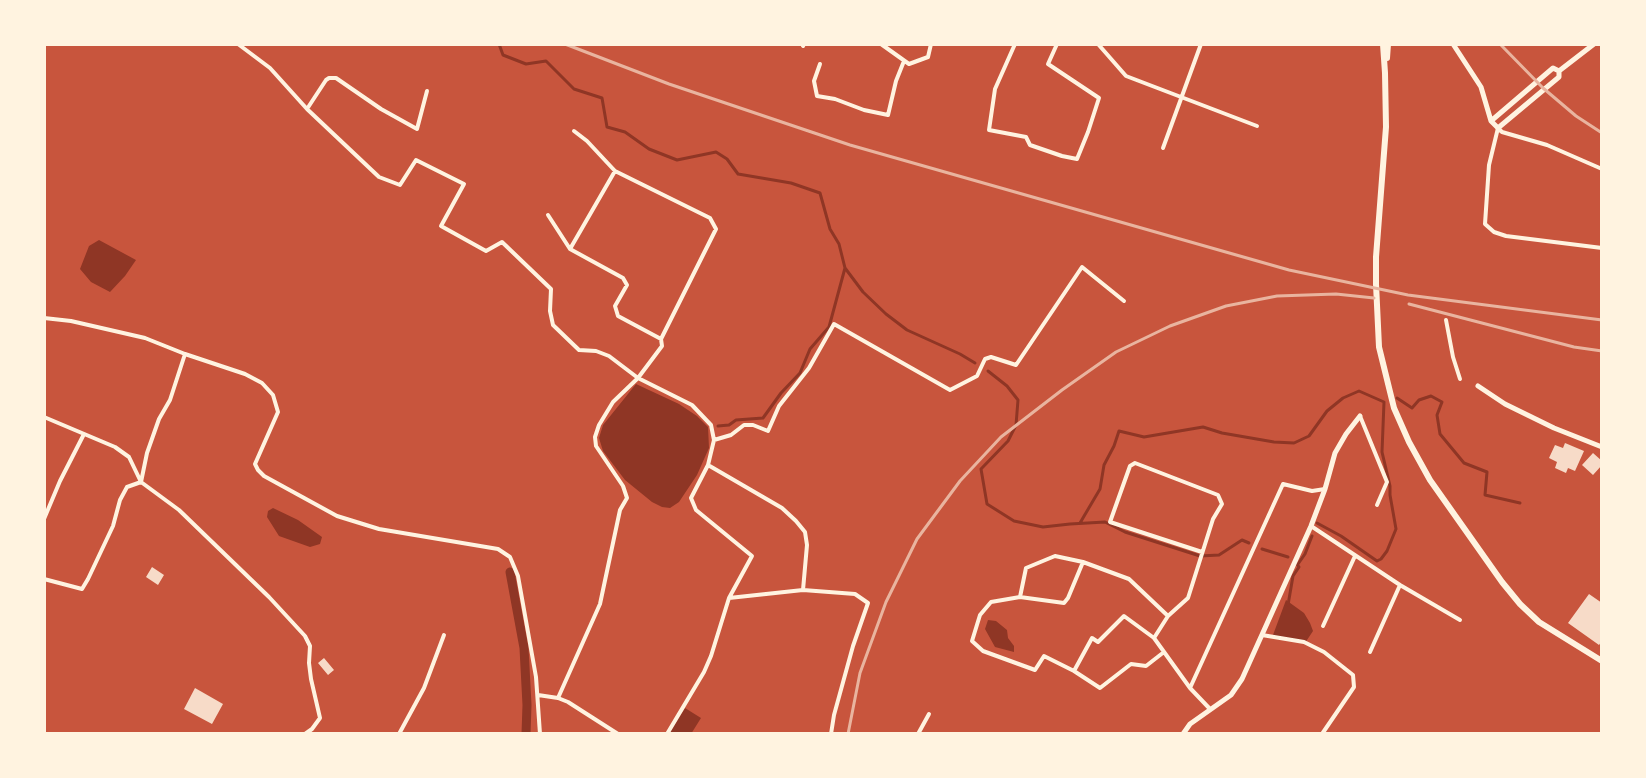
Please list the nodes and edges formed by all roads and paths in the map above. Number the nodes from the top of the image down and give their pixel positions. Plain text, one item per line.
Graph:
1 (238, 44) edge
2 (881, 44) edge
3 (931, 44) edge
4 (1015, 44) edge
5 (1057, 44) edge
6 (1098, 44) edge
7 (1201, 44) edge
8 (1385, 44) edge
9 (1453, 44) edge
10 (1594, 44) edge
11 (904, 61) junction
12 (820, 64) dead end
13 (1559, 71) junction
14 (427, 91) dead end
15 (1181, 98) junction
16 (307, 109) junction
17 (1491, 121) junction
18 (1257, 126) dead end
19 (1498, 128) junction
20 (574, 131) dead end
21 (1163, 148) dead end
22 (1602, 169) edge
23 (615, 171) junction
24 (548, 215) dead end
25 (1602, 248) edge
26 (570, 249) junction
27 (1124, 301) dead end
28 (44, 318) edge
29 (1446, 320) dead end
30 (661, 339) junction
31 (185, 354) junction
32 (638, 378) junction
33 (1460, 379) dead end
34 (1478, 386) dead end
35 (1360, 416) joint
36 (44, 417) edge
37 (84, 433) junction
38 (714, 440) junction
39 (1602, 447) edge
40 (708, 465) junction
41 (141, 482) junction
42 (1325, 489) junction
43 (1377, 505) dead end
44 (44, 519) edge
45 (1311, 526) junction
46 (1202, 552) junction
47 (1355, 556) junction
48 (1083, 562) junction
49 (44, 579) edge
50 (1400, 585) junction
51 (803, 590) junction
52 (1020, 597) junction
53 (729, 598) junction
54 (1168, 616) junction
55 (1460, 620) dead end
56 (1323, 626) dead end
57 (444, 635) dead end
58 (1262, 635) junction
59 (1154, 638) junction
60 (1164, 652) junction
61 (1370, 652) dead end
62 (1602, 661) edge
63 (1074, 671) junction
64 (1190, 688) junction
65 (538, 695) junction
66 (558, 698) junction
67 (1210, 709) junction
68 (929, 714) dead end
69 (305, 734) edge
70 (399, 734) edge
71 (540, 734) edge
72 (618, 734) edge
73 (667, 734) edge
74 (831, 734) edge
75 (918, 734) edge
76 (1183, 734) edge
77 (1322, 734) edge

1 - 16 street
2 - 11 street
3 - 11 street
4 - 5 street
6 - 15 street
7 - 15 street
8 - 62 highway
9 - 17 street
10 - 13 street
11 - 12 street
13 - 17 street
13 - 19 street
14 - 16 street
15 - 18 street
15 - 21 street
16 - 32 street
17 - 19 street
19 - 22 street
19 - 25 street
20 - 23 street
23 - 26 street
23 - 30 street
24 - 26 street
26 - 30 street
27 - 38 street
28 - 31 street
29 - 33 street
30 - 32 street
31 - 41 street
31 - 65 street
32 - 38 street
32 - 66 street
34 - 39 street
35 - 42 street
35 - 43 street
36 - 37 street
37 - 41 street
37 - 44 street
38 - 40 street
40 - 51 street
40 - 53 street
41 - 49 street
41 - 69 street
42 - 45 street
42 - 64 street
45 - 47 street
45 - 58 street
46 - 46 street
46 - 54 street
47 - 50 street
47 - 56 street
48 - 52 street
48 - 52 street
48 - 54 street
50 - 55 street
50 - 61 street
51 - 53 street
51 - 74 street
52 - 63 street
53 - 73 street
54 - 59 street
57 - 70 street
58 - 67 street
58 - 77 street
59 - 60 street
59 - 63 street
60 - 63 street
60 - 64 street
64 - 67 street
65 - 66 street
65 - 71 street
66 - 72 street
67 - 76 street
68 - 75 street

